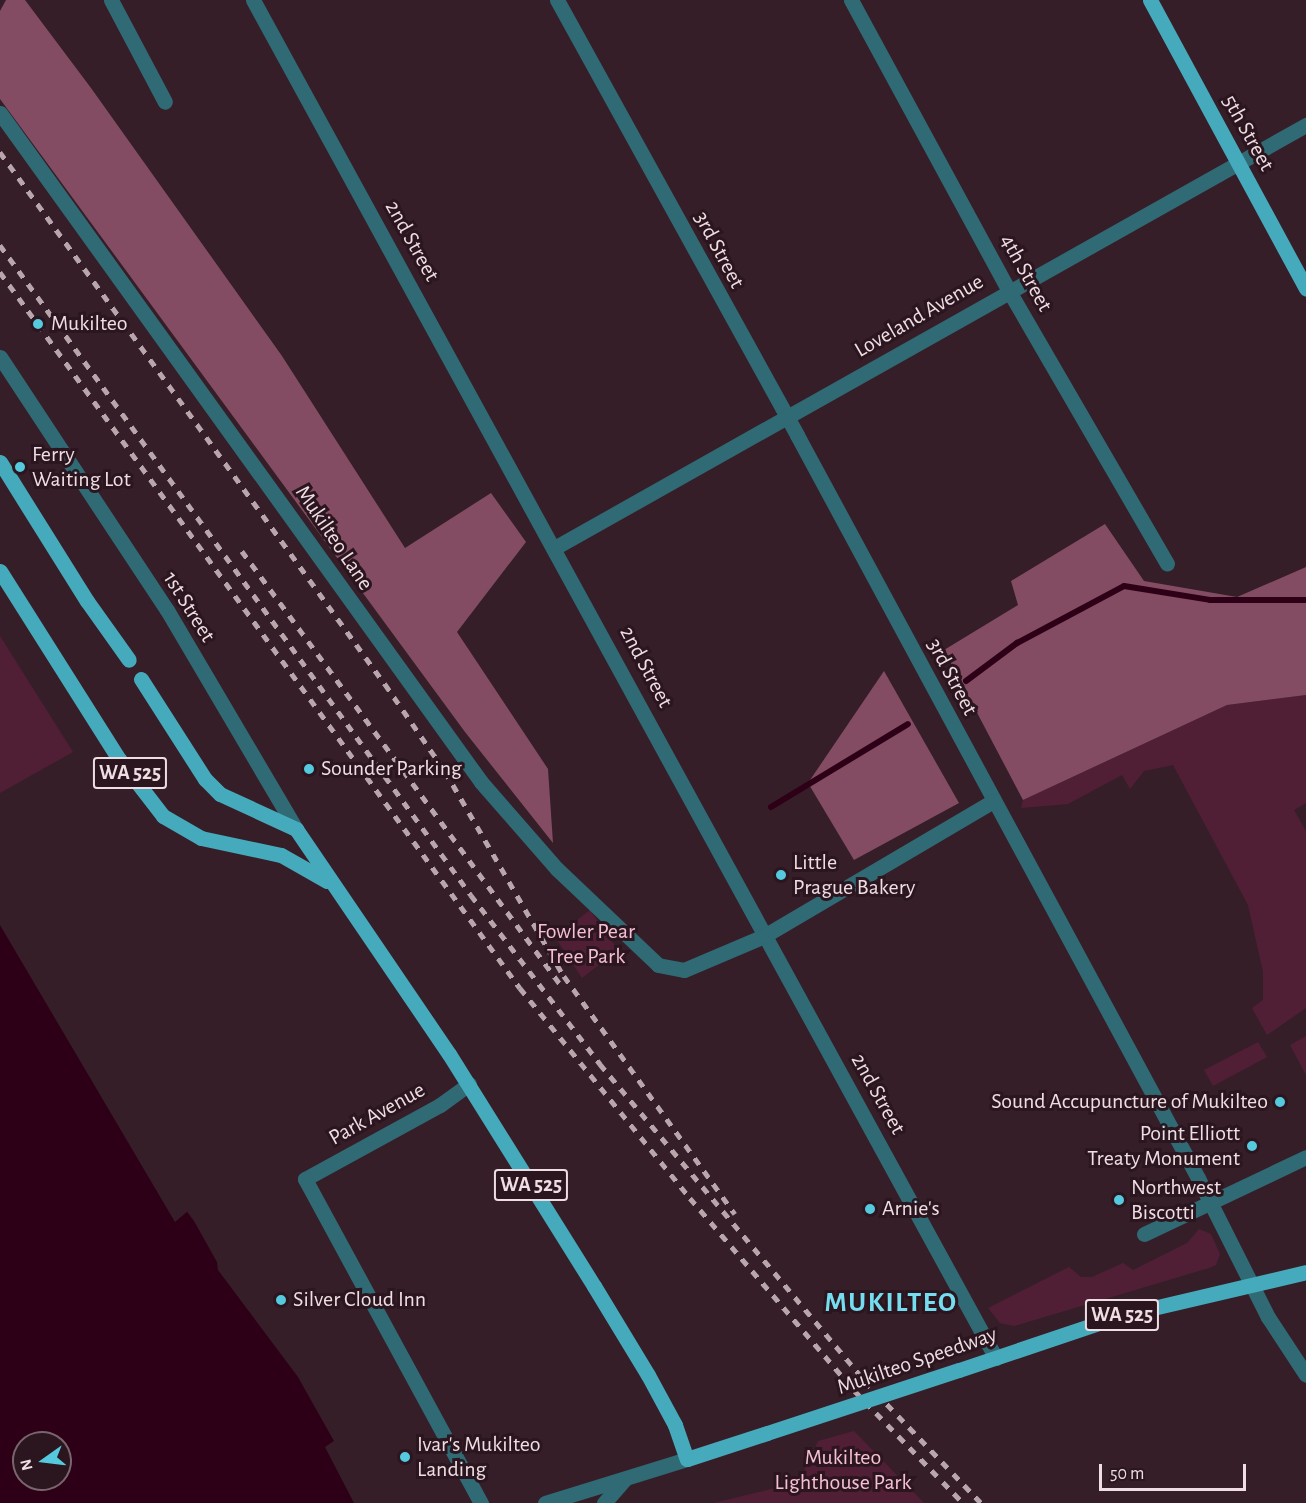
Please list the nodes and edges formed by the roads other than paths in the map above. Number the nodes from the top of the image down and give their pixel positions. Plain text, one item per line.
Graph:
1 (111, 0) edge
2 (254, 0) edge
3 (557, 0) edge
4 (851, 0) edge
5 (1149, 0) edge
6 (165, 102) dead end
7 (0, 113) edge
8 (1306, 125) edge
9 (1239, 163) junction
10 (1306, 288) edge
11 (1009, 291) junction
12 (0, 357) edge
13 (784, 418) junction
14 (0, 462) edge
15 (556, 547) junction
16 (1167, 564) dead end
17 (0, 571) edge
18 (129, 660) dead end
19 (141, 679) dead end
20 (993, 801) junction
21 (296, 829) junction
22 (333, 885) junction
23 (764, 936) junction
24 (469, 1084) junction
25 (1306, 1157) edge
26 (1212, 1204) junction
27 (1144, 1234) dead end
28 (1306, 1272) edge
29 (1252, 1282) junction
30 (996, 1358) junction
31 (1306, 1375) edge
32 (687, 1459) junction
33 (625, 1479) junction
34 (481, 1503) edge
35 (545, 1503) edge
36 (604, 1503) edge

1 - 6 street
2 - 15 street, 2nd Street
3 - 13 street, 3rd Street
4 - 11 street, 4th Street
5 - 9 main road, 5th Street
7 - 23 street, Mukilteo Lane
8 - 9 street, Loveland Avenue
9 - 10 main road, 5th Street
9 - 11 street, Loveland Avenue
11 - 13 street, Loveland Avenue
11 - 16 street, 4th Street
12 - 21 street, 1st Street
13 - 15 street, Loveland Avenue
13 - 20 street, 3rd Street
14 - 18 main road
15 - 23 street, 2nd Street
17 - 22 main road, WA 525
19 - 21 main road, WA 525
20 - 23 street
20 - 26 street, 3rd Street
21 - 22 main road, 1st Street / WA 525
22 - 24 main road, WA 525
23 - 30 street, 2nd Street
24 - 32 main road, WA 525
24 - 34 street, Park Avenue
25 - 26 street
26 - 27 street
26 - 29 street, 3rd Street
28 - 29 main road, Mukilteo Speedway / WA 525
29 - 30 main road, Mukilteo Speedway / WA 525
29 - 31 street, 3rd Street
30 - 32 main road, Mukilteo Speedway / WA 525, bridge
32 - 33 street, Mukilteo Speedway
33 - 35 street, Mukilteo Speedway
33 - 36 street

